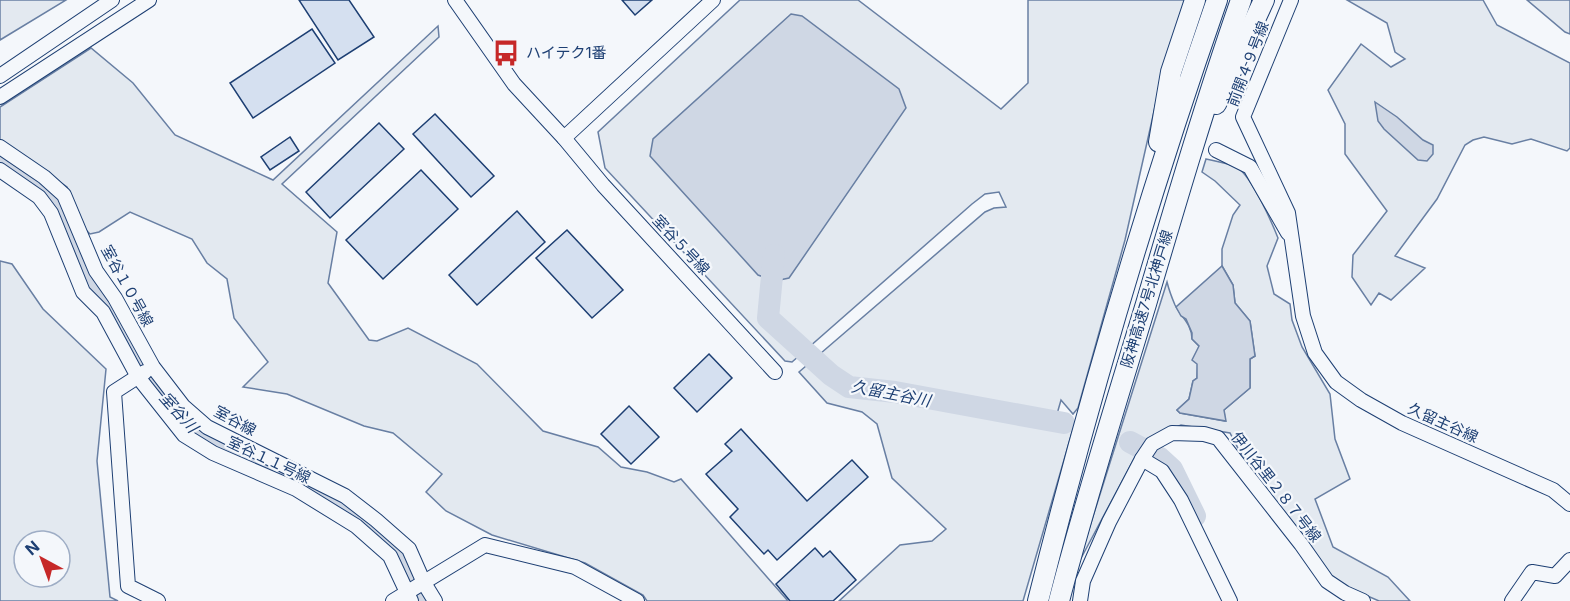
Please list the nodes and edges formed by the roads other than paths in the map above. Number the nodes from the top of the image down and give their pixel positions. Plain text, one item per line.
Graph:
1 (112, 0) edge
2 (149, 0) edge
3 (455, 0) edge
4 (713, 0) edge
5 (1195, 0) edge
6 (1217, 0) edge
7 (1241, 0) edge
8 (1264, 0) edge
9 (1291, 0) edge
10 (0, 76) edge
11 (0, 97) edge
12 (564, 138) junction
13 (0, 147) edge
14 (1216, 150) dead end
15 (1186, 169) junction
16 (0, 170) edge
17 (1145, 215) junction
18 (1292, 240) junction
19 (1315, 353) joint
20 (153, 367) junction
21 (775, 372) dead end
22 (138, 377) junction
23 (1146, 454) junction
24 (1570, 504) edge
25 (1570, 560) edge
26 (424, 583) junction
27 (409, 597) edge
28 (158, 601) edge
29 (393, 601) edge
30 (435, 601) edge
31 (637, 601) edge
32 (1038, 601) edge
33 (1059, 601) edge
34 (1080, 601) edge
35 (1230, 601) edge
36 (1363, 601) edge
37 (1512, 601) edge

1 - 10 street
2 - 11 street
3 - 12 street, 室谷５号線
4 - 12 street
5 - 17 highway
6 - 17 highway, 阪神高速7号北神戸線
7 - 15 highway, 阪神高速7号北神戸線
8 - 15 highway
9 - 18 street, 前開４９号線
12 - 21 street, 室谷５号線
13 - 20 street, 室谷１０号線
14 - 18 street
15 - 33 highway, 阪神高速7号北神戸線
16 - 22 street
17 - 32 highway, 阪神高速7号北神戸線
18 - 19 street, 前開４９号線
19 - 24 street, 久留主谷線
20 - 22 street
20 - 26 street, 室谷線
22 - 27 street, 室谷１１号線
22 - 28 street
23 - 34 street
23 - 35 street
23 - 36 street, 伊川谷里２８７号線
25 - 37 street
26 - 27 street
26 - 30 street, 室谷線
26 - 31 street
27 - 29 street

